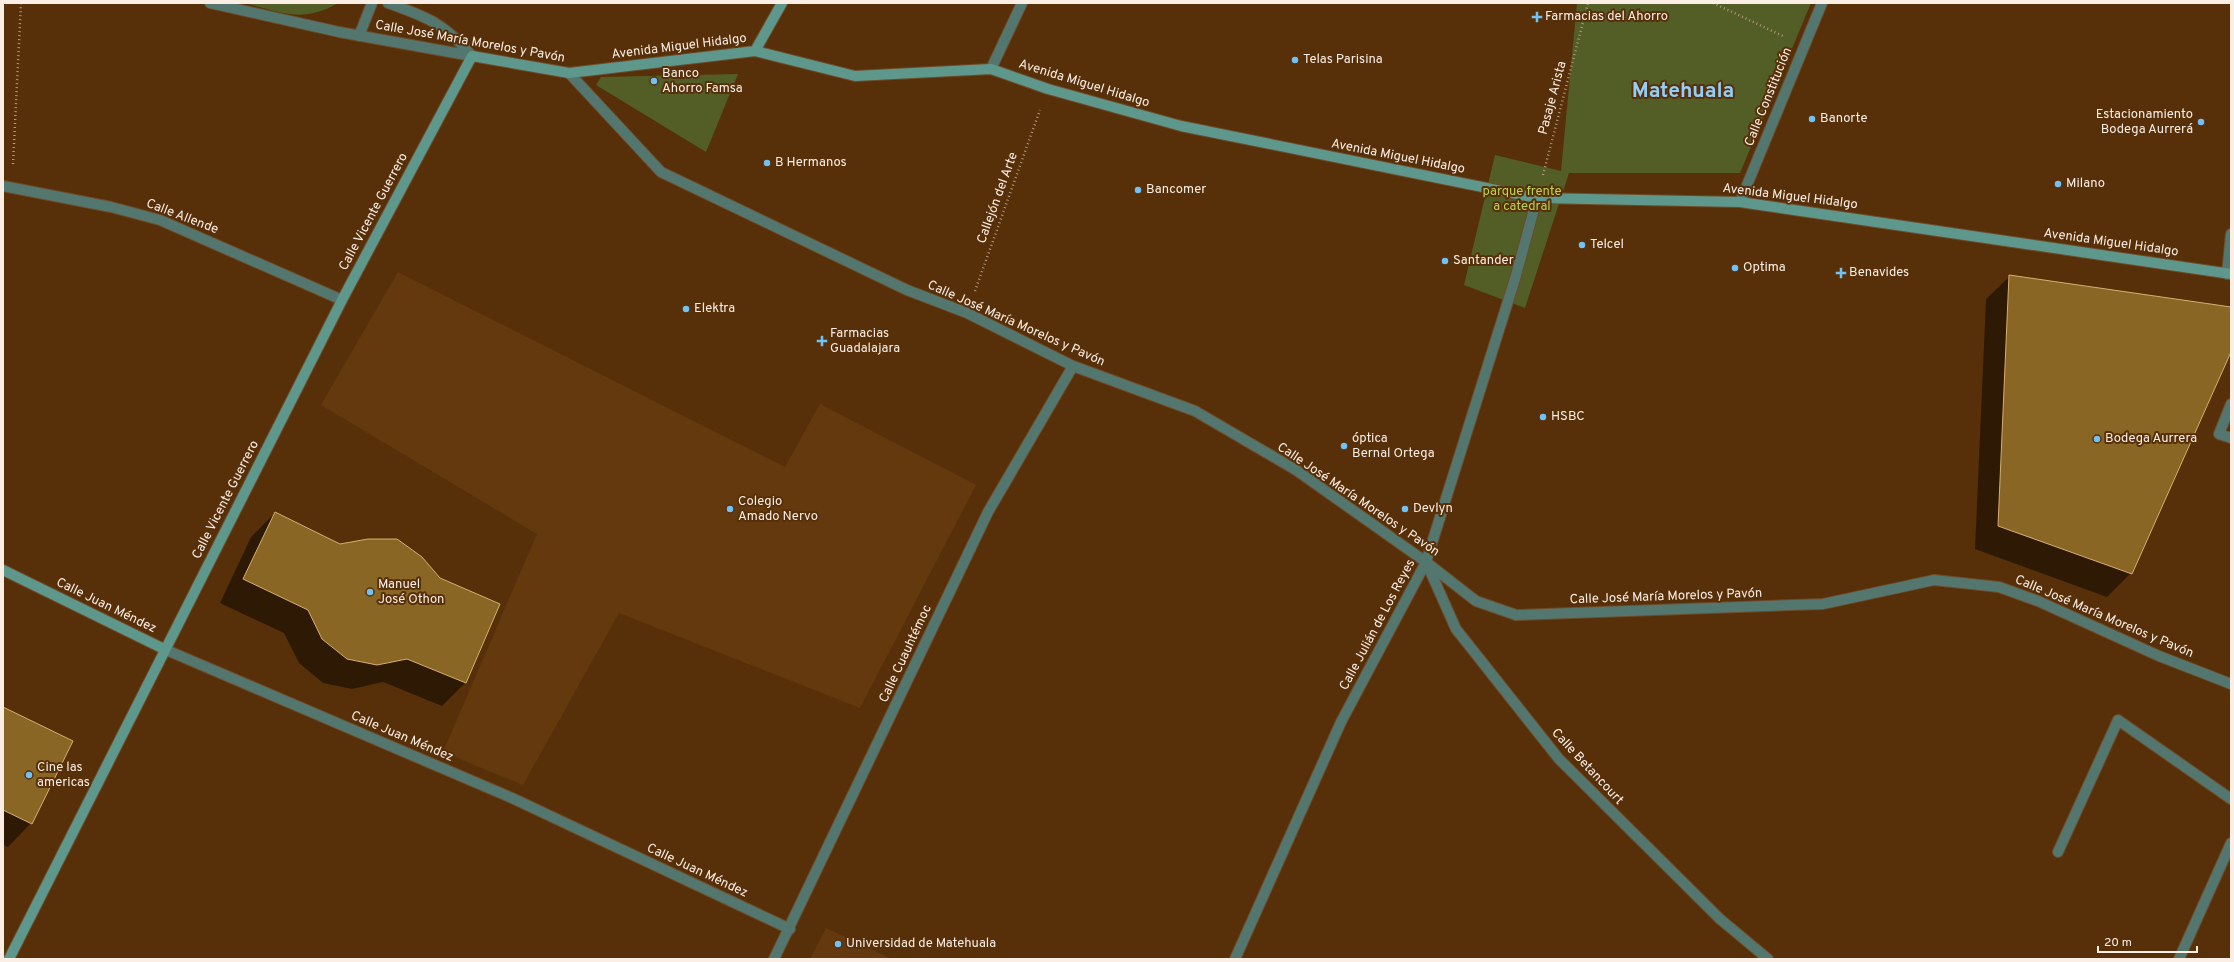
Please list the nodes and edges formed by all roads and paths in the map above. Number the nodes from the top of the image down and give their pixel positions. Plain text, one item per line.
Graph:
1 (22, 3) edge
2 (210, 3) edge
3 (372, 3) edge
4 (388, 3) edge
5 (782, 3) edge
6 (1022, 3) edge
7 (1588, 3) edge
8 (1713, 3) edge
9 (1822, 3) edge
10 (360, 36) junction
11 (1804, 46) junction
12 (755, 51) junction
13 (472, 56) junction
14 (991, 69) junction
15 (569, 73) junction
16 (1048, 89) junction
17 (8, 186) edge
18 (1537, 198) junction
19 (1740, 202) junction
20 (2231, 234) edge
21 (2229, 274) edge
22 (342, 300) junction
23 (967, 313) junction
24 (1073, 366) junction
25 (2231, 404) edge
26 (2231, 438) edge
27 (1426, 562) junction
28 (3, 570) edge
29 (164, 649) junction
30 (2231, 684) edge
31 (2231, 799) edge
32 (2231, 843) edge
33 (2058, 852) dead end
34 (790, 929) junction
35 (8, 959) edge
36 (774, 959) edge
37 (1235, 959) edge
38 (1768, 959) edge
39 (2179, 959) edge

1 - 17 path
2 - 10 street, Calle José María Morelos y Pavón
3 - 10 street
4 - 13 street
5 - 12 street
6 - 14 street
7 - 18 path, Pasaje Arista
8 - 11 path
9 - 11 street, Calle Constitución
10 - 13 street, Calle José María Morelos y Pavón
11 - 19 street, Calle Constitución
12 - 14 street, Avenida Miguel Hidalgo
12 - 15 street, Avenida Miguel Hidalgo
13 - 15 street, Calle José María Morelos y Pavón
13 - 22 street, Calle Vicente Guerrero
14 - 16 street, Avenida Miguel Hidalgo
15 - 23 street, Calle José María Morelos y Pavón
16 - 18 street, Avenida Miguel Hidalgo
16 - 23 path, Callejón del Arte
17 - 22 street, Calle Allende
18 - 19 street, Avenida Miguel Hidalgo
18 - 27 street, Calle Julián de Los Reyes
19 - 21 street, Avenida Miguel Hidalgo
20 - 21 street
22 - 29 street, Calle Vicente Guerrero
23 - 24 street, Calle José María Morelos y Pavón
24 - 27 street, Calle José María Morelos y Pavón
24 - 34 street, Calle Cuauhtémoc
25 - 26 street
27 - 30 street, Calle José María Morelos y Pavón
27 - 37 street, Calle Julián de Los Reyes
27 - 38 street, Calle Betancourt
28 - 29 street, Calle Juan Méndez
29 - 34 street, Calle Juan Méndez
29 - 35 street, Calle Vicente Guerrero
31 - 33 street
32 - 39 street
34 - 36 street, Calle Cuauhtémoc

